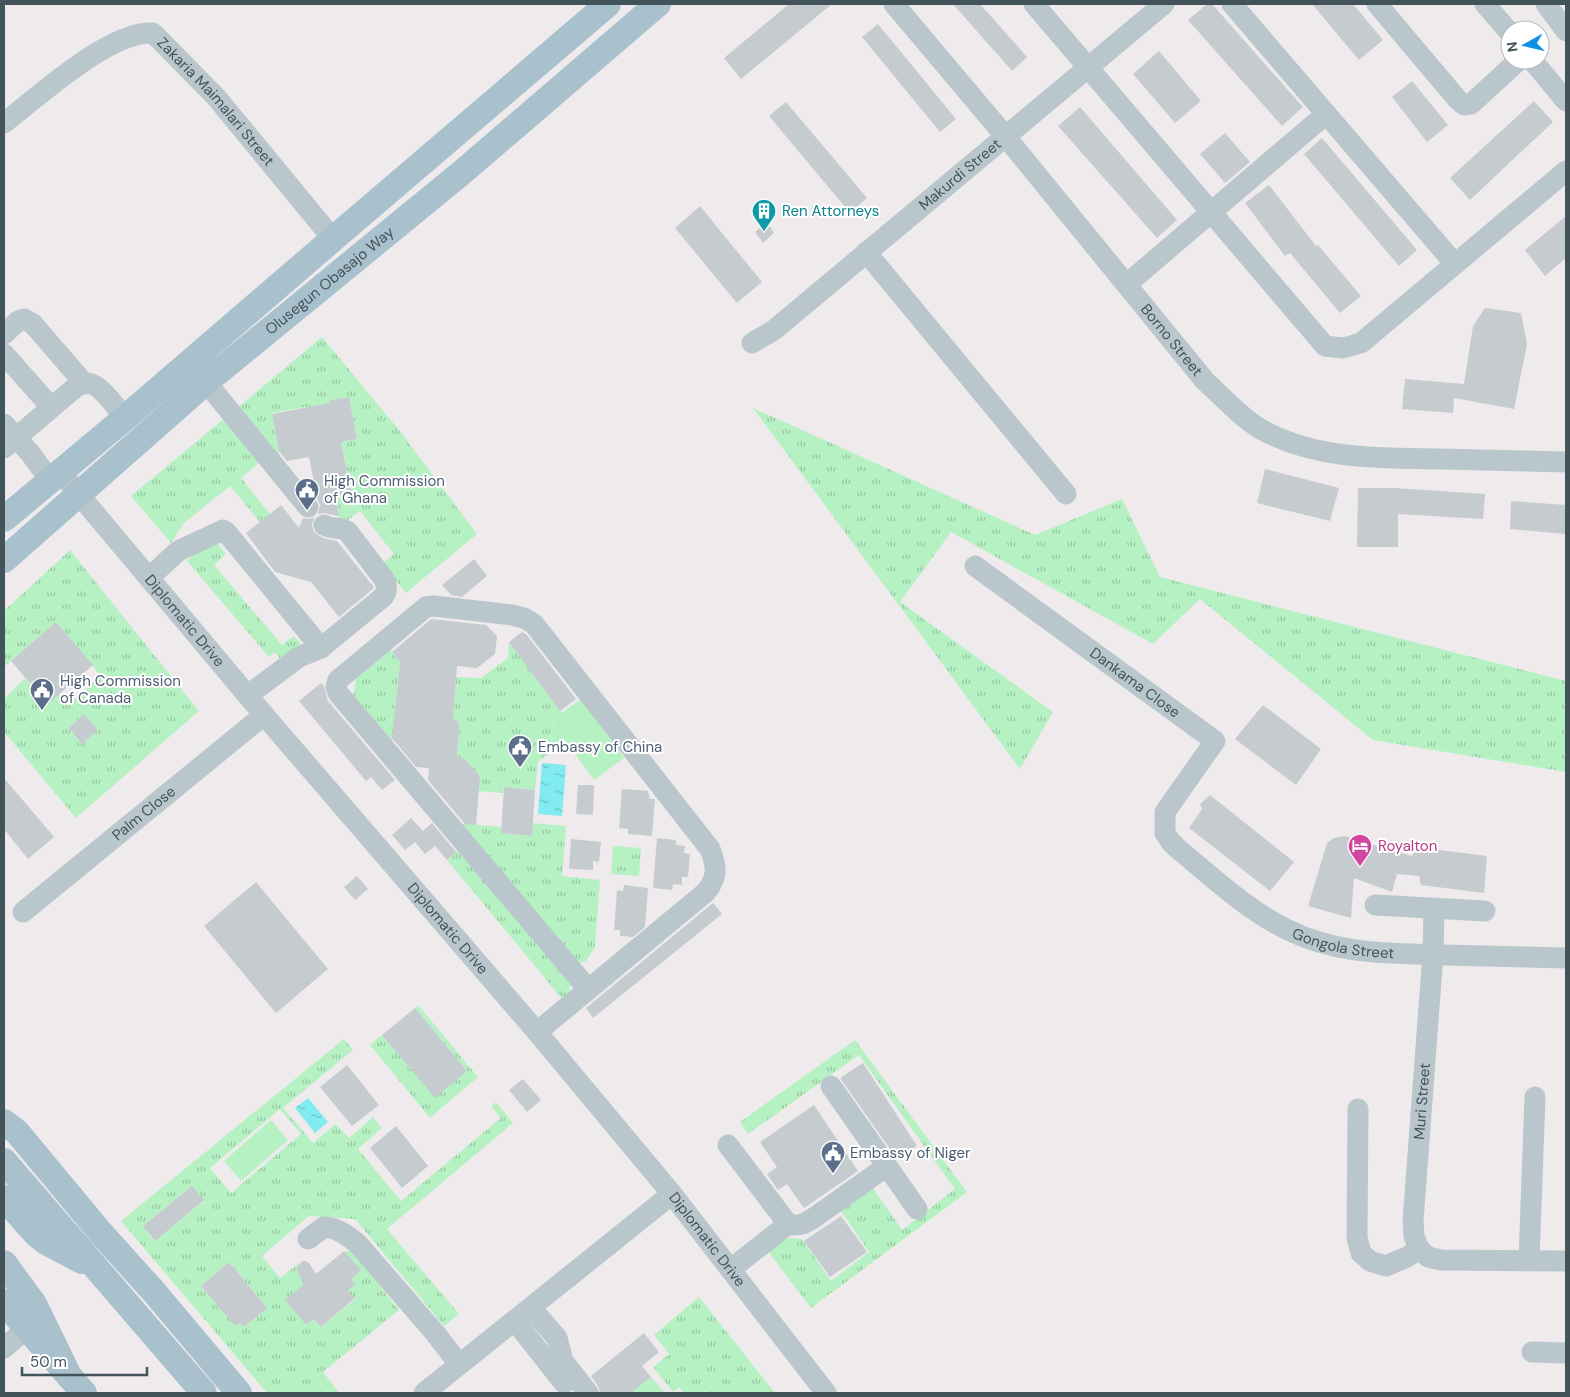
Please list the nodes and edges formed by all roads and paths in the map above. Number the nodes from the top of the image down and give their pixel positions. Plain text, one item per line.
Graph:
1 (608, 4) edge
2 (658, 4) edge
3 (894, 4) edge
4 (1034, 4) edge
5 (1164, 4) edge
6 (1232, 4) edge
7 (1377, 4) edge
8 (1485, 4) edge
9 (1546, 4) edge
10 (1500, 21) edge
11 (1566, 31) edge
12 (1088, 68) junction
13 (1508, 70) edge
14 (1540, 70) edge
15 (1566, 101) edge
16 (1326, 114) junction
17 (4, 123) edge
18 (1006, 137) junction
19 (1566, 171) edge
20 (1211, 213) junction
21 (332, 239) junction
22 (866, 252) junction
23 (1455, 264) junction
24 (1127, 284) junction
25 (242, 317) junction
26 (4, 334) edge
27 (258, 339) junction
28 (752, 343) dead end
29 (4, 354) edge
30 (206, 382) junction
31 (84, 383) junction
32 (51, 408) junction
33 (125, 418) junction
34 (8, 437) edge
35 (1566, 462) edge
36 (55, 476) junction
37 (78, 494) junction
38 (1066, 494) dead end
39 (308, 507) dead end
40 (4, 519) edge
41 (324, 526) dead end
42 (4, 560) edge
43 (975, 566) dead end
44 (150, 577) junction
45 (321, 648) junction
46 (248, 695) junction
47 (264, 715) junction
48 (1164, 822) joint
49 (1375, 905) dead end
50 (1434, 909) junction
51 (1485, 911) dead end
52 (23, 912) dead end
53 (1433, 954) junction
54 (1566, 958) edge
55 (588, 989) junction
56 (537, 1032) junction
57 (831, 1086) dead end
58 (1535, 1097) dead end
59 (1358, 1108) dead end
60 (4, 1122) edge
61 (728, 1145) dead end
62 (4, 1161) edge
63 (886, 1166) junction
64 (672, 1194) junction
65 (4, 1198) edge
66 (916, 1209) dead end
67 (788, 1224) junction
68 (308, 1239) dead end
69 (1419, 1249) junction
70 (1529, 1260) junction
71 (1566, 1261) edge
72 (4, 1263) edge
73 (94, 1267) junction
74 (731, 1269) junction
75 (4, 1302) edge
76 (523, 1314) junction
77 (26, 1329) junction
78 (4, 1348) edge
79 (1532, 1352) dead end
80 (1566, 1353) edge
81 (460, 1364) junction
82 (77, 1384) edge
83 (204, 1393) edge
84 (239, 1393) edge
85 (424, 1393) edge
86 (572, 1393) edge
87 (588, 1393) edge
88 (826, 1393) edge

1 - 21 main road, Olusegun Obasajo Way
2 - 27 main road, Olusegun Obasajo Way
3 - 18 street, Borno Street
4 - 12 street
5 - 12 street, Makurdi Street
6 - 16 street
7 - 13 street
8 - 10 street
9 - 11 street
12 - 18 street, Makurdi Street
12 - 20 street
14 - 15 street
16 - 20 street
16 - 23 street
17 - 21 street, Zakaria Maimalari Street
18 - 22 street, Makurdi Street
18 - 24 street, Borno Street
19 - 23 street
20 - 23 street
20 - 24 street
21 - 25 main road, Olusegun Obasajo Way
22 - 28 street, Makurdi Street
22 - 38 street
24 - 35 street, Borno Street
25 - 27 main road
25 - 33 main road, Olusegun Obasajo Way
26 - 31 street
27 - 30 main road, Olusegun Obasajo Way
29 - 32 street
30 - 37 main road, Olusegun Obasajo Way
30 - 39 street
31 - 32 street
31 - 33 street
32 - 34 street
33 - 36 main road, Olusegun Obasajo Way
34 - 36 street, Diplomatic Drive
36 - 37 street, Diplomatic Drive
36 - 40 main road, Olusegun Obasajo Way
37 - 42 main road, Olusegun Obasajo Way
37 - 44 street, Diplomatic Drive
41 - 45 street
43 - 48 street, Dankama Close
44 - 45 street
44 - 46 street, Diplomatic Drive
45 - 46 street
46 - 47 street, Diplomatic Drive
47 - 52 street, Palm Close
47 - 56 street, Diplomatic Drive
48 - 53 street, Gongola Street
49 - 50 street
50 - 51 street
50 - 53 street, Muri Street
53 - 54 street, Gongola Street
53 - 69 street, Muri Street
55 - 55 street
55 - 56 street
56 - 64 street, Diplomatic Drive
57 - 63 street
58 - 70 street
59 - 69 street
60 - 84 main road
61 - 67 street
62 - 73 main road
63 - 66 street
63 - 67 street
64 - 74 street, Diplomatic Drive
64 - 76 street
65 - 73 main road
67 - 74 street
68 - 81 street
69 - 70 street
70 - 71 street
72 - 82 main road
73 - 83 main road
74 - 88 street, Diplomatic Drive
75 - 77 main road
76 - 81 street
76 - 86 street
76 - 87 street
77 - 78 street
77 - 82 main road
79 - 80 street
81 - 85 street

